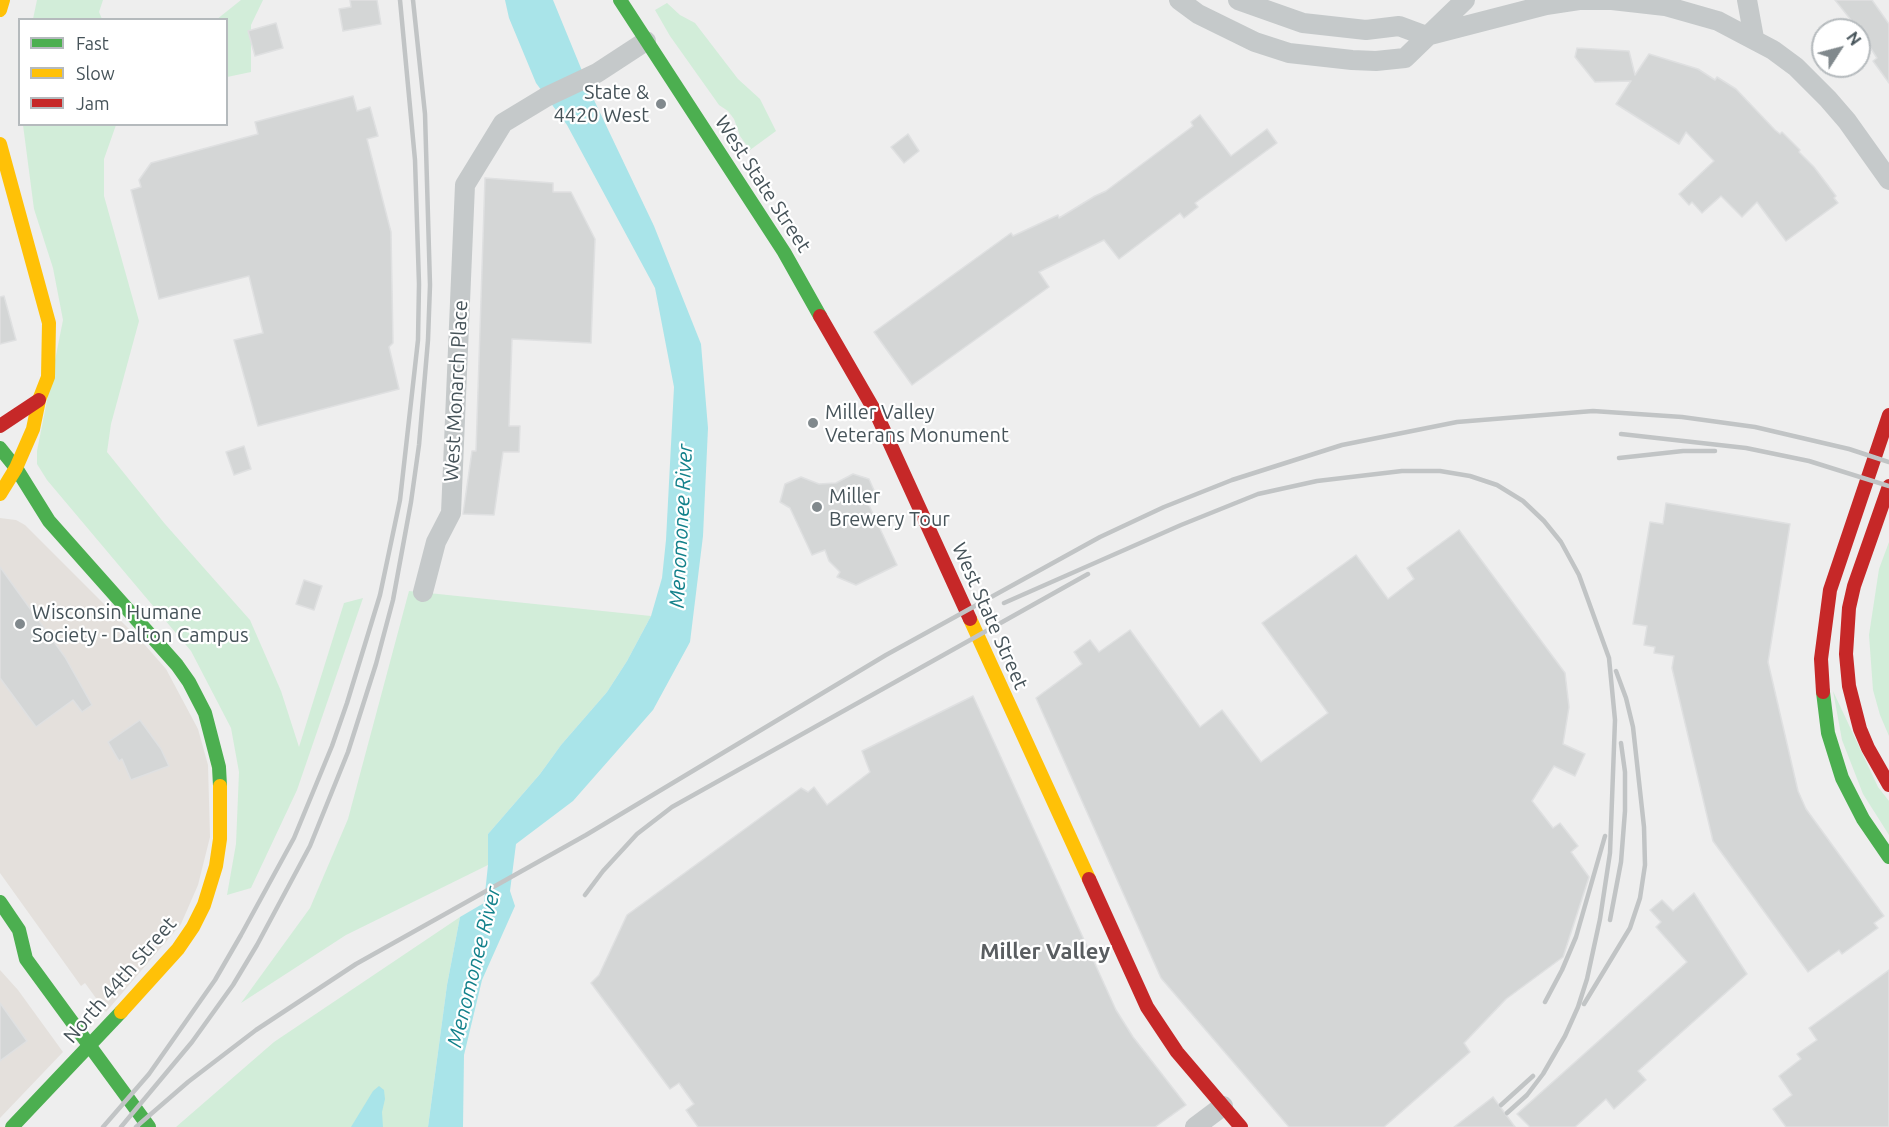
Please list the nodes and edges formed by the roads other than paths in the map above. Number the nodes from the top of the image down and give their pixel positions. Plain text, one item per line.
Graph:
1 (3, 0) edge
2 (620, 0) edge
3 (1179, 0) edge
4 (1238, 0) edge
5 (1465, 0) edge
6 (1611, 0) edge
7 (1747, 0) edge
8 (0, 10) edge
9 (1426, 36) junction
10 (1754, 38) junction
11 (646, 41) junction
12 (0, 144) edge
13 (1889, 180) edge
14 (39, 400) junction
15 (1889, 415) edge
16 (0, 426) edge
17 (0, 448) edge
18 (16, 468) junction
19 (1889, 486) edge
20 (1, 491) edge
21 (49, 521) junction
22 (423, 592) dead end
23 (1889, 785) edge
24 (1889, 857) edge
25 (0, 902) edge
26 (9, 951) dead end
27 (26, 959) junction
28 (1223, 1106) junction
29 (12, 1127) edge
30 (149, 1127) edge
31 (1196, 1127) edge
32 (1241, 1127) edge

1 - 8 main road
2 - 11 main road, West State Street
3 - 9 street
4 - 9 street
5 - 9 street
6 - 9 street
6 - 10 street
7 - 10 street
10 - 13 street
11 - 22 street, West Monarch Place
11 - 28 main road, West State Street
12 - 14 main road
14 - 16 main road
14 - 18 main road
15 - 24 main road
17 - 18 main road, North 44th Street
18 - 20 main road
18 - 21 main road, North 44th Street
19 - 23 main road
20 - 21 street
21 - 29 main road, North 44th Street
25 - 27 main road
26 - 27 main road
27 - 30 main road
28 - 31 street
28 - 32 main road, West State Street

